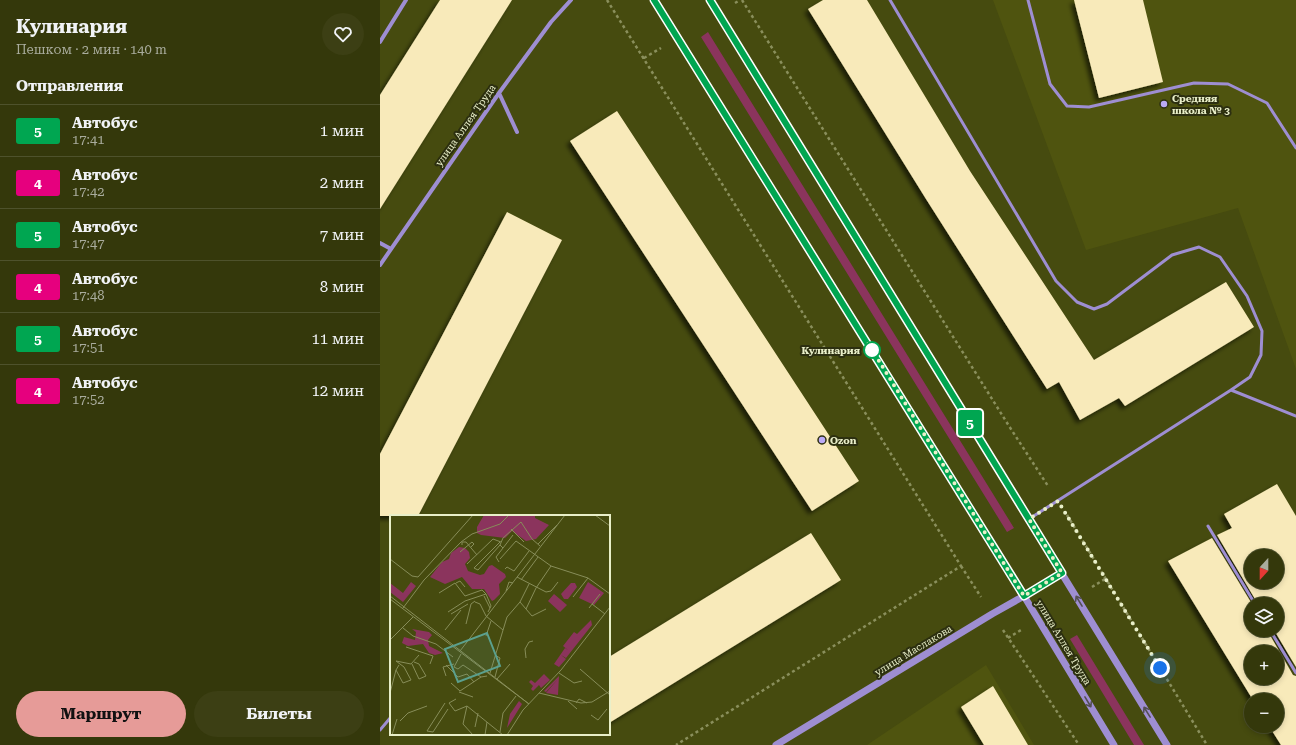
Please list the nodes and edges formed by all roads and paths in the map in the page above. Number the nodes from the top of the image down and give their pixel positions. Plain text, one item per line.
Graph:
1 (406, 0) edge
2 (571, 0) edge
3 (607, 0) edge
4 (654, 0) edge
5 (710, 0) edge
6 (742, 0) edge
7 (890, 0) edge
8 (1028, 0) edge
9 (380, 42) edge
10 (499, 93) junction
11 (517, 132) dead end
12 (1296, 148) edge
13 (380, 243) edge
14 (391, 249) junction
15 (380, 265) edge
16 (1232, 390) junction
17 (1296, 416) edge
18 (1058, 501) junction
19 (1029, 519) junction
20 (1208, 526) dead end
21 (961, 566) junction
22 (1062, 573) junction
23 (1024, 596) junction
24 (1250, 597) edge
25 (992, 614) junction
26 (1274, 637) edge
27 (1296, 674) edge
28 (390, 718) edge
29 (380, 730) edge
30 (676, 745) edge
31 (776, 745) edge
32 (1079, 745) edge
33 (1114, 745) edge
34 (1167, 745) edge
35 (1207, 745) edge

1 - 9 street
2 - 10 street, улица Аллея Труда
3 - 21 path
4 - 23 street, улица Аллея Труда
5 - 19 street
6 - 18 path
7 - 16 lane
8 - 12 lane
10 - 11 street
10 - 14 street, улица Аллея Труда
13 - 14 street
14 - 15 street, улица Аллея Труда
16 - 17 lane
16 - 18 lane
18 - 19 lane
18 - 35 path
19 - 22 street
20 - 24 lane
21 - 25 path
21 - 30 path
22 - 23 street, улица Маслакова
34 -> 22 street
23 - 25 street, улица Маслакова
23 -> 33 street, улица Аллея Труда
25 - 31 street, улица Маслакова
25 - 32 path
26 - 27 lane
28 - 29 lane

